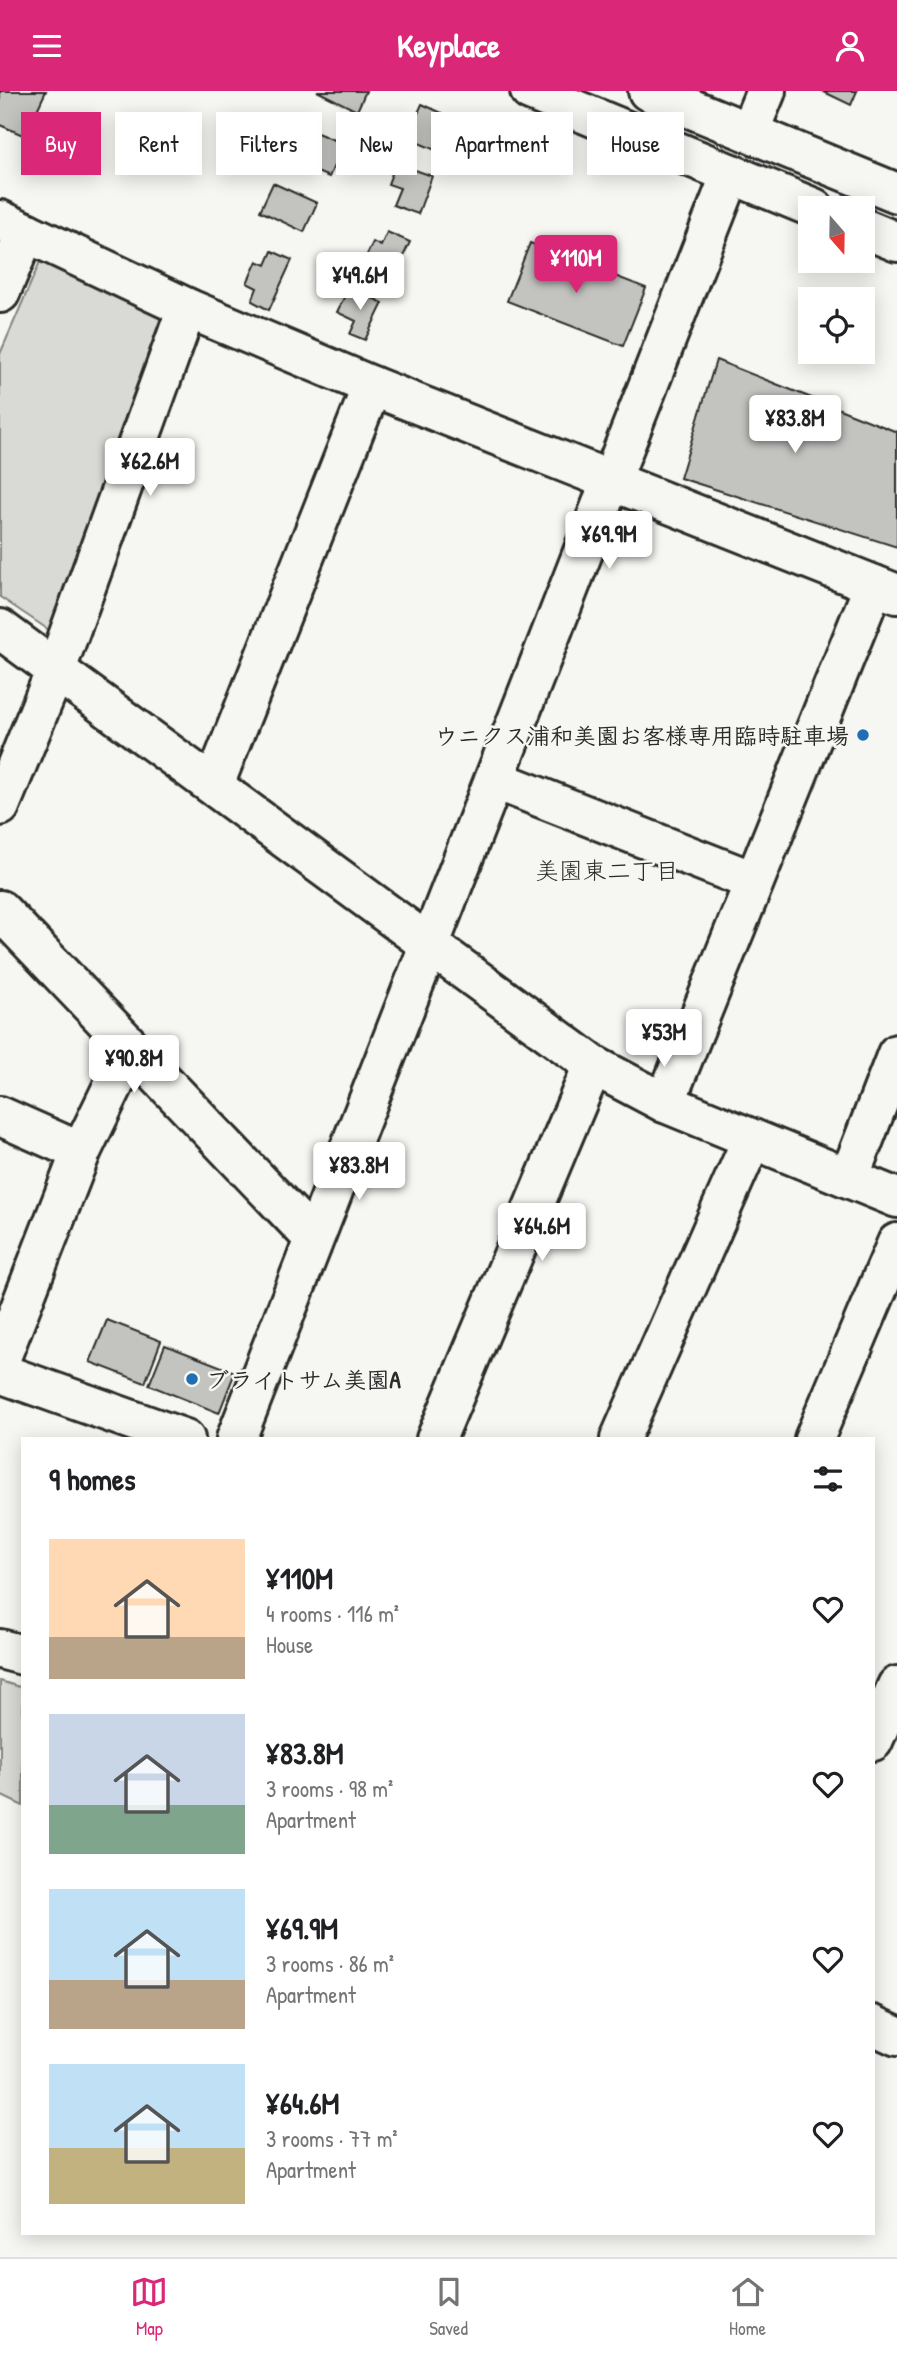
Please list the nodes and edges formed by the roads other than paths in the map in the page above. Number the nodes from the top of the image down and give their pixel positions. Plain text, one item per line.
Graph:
1 (530, 91) edge
2 (648, 91) edge
3 (766, 91) edge
4 (749, 132) junction
5 (731, 174) junction
6 (897, 193) edge
7 (798, 201) edge
8 (13, 226) edge
9 (875, 233) edge
10 (897, 242) edge
11 (0, 293) edge
12 (187, 308) junction
13 (372, 386) junction
14 (613, 479) junction
15 (885, 590) edge
16 (0, 629) edge
17 (57, 667) junction
18 (496, 780) junction
19 (214, 785) junction
20 (0, 806) edge
21 (753, 881) junction
22 (0, 910) edge
23 (428, 944) junction
24 (131, 1049) junction
25 (897, 1054) edge
26 (593, 1065) junction
27 (665, 1103) junction
28 (0, 1116) edge
29 (752, 1139) junction
30 (81, 1152) junction
31 (849, 1178) junction
32 (897, 1198) edge
33 (313, 1238) junction
34 (897, 1243) edge
35 (0, 1360) edge
36 (0, 1373) edge
37 (180, 1437) edge
38 (237, 1437) edge
39 (437, 1437) edge
40 (621, 1437) edge
41 (815, 1437) edge
42 (0, 1649) edge
43 (21, 1654) edge
44 (897, 1686) edge
45 (875, 1736) edge
46 (875, 1742) edge
47 (897, 1752) edge
48 (875, 2026) edge
49 (897, 2036) edge

1 - 5 street
2 - 4 street
3 - 4 street
4 - 6 street
5 - 7 street
5 - 14 street
8 - 11 street
8 - 12 street
9 - 10 street
12 - 13 street
12 - 17 street
13 - 14 street
13 - 19 street
14 - 15 street
14 - 18 street
15 - 21 street
16 - 17 street
17 - 19 street
17 - 20 street
18 - 21 street
18 - 23 street
19 - 23 street
21 - 27 street
22 - 24 street
23 - 26 street
23 - 33 street
24 - 30 street
24 - 33 street
25 - 31 street
26 - 27 street
26 - 39 street
27 - 29 street
28 - 30 street
29 - 31 street
29 - 40 street
30 - 35 street
31 - 32 street
33 - 38 street
34 - 41 street
36 - 37 street
42 - 43 street
44 - 45 street
46 - 47 street
48 - 49 street

